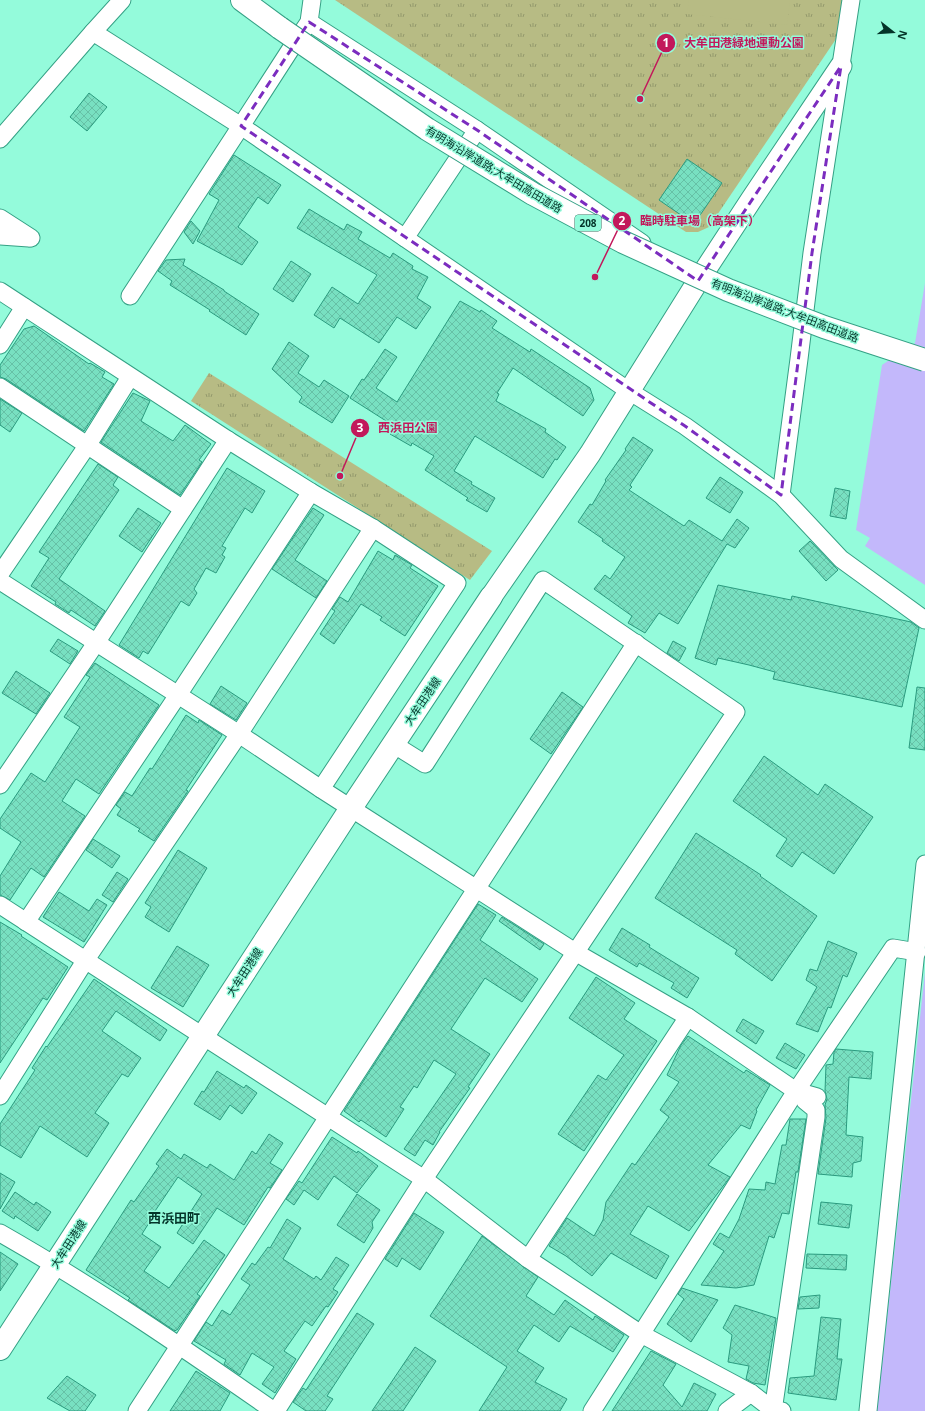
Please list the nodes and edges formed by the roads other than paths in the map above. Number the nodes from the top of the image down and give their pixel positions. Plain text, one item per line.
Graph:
1 (122, 0) edge
2 (242, 0) edge
3 (312, 0) edge
4 (851, 0) edge
5 (309, 22) junction
6 (93, 32) junction
7 (841, 66) junction
8 (241, 126) junction
9 (477, 130) junction
10 (0, 139) edge
11 (0, 218) edge
12 (0, 236) edge
13 (405, 238) junction
14 (698, 281) junction
15 (0, 291) edge
16 (130, 296) dead end
17 (24, 307) junction
18 (0, 345) edge
19 (925, 360) edge
20 (130, 377) junction
21 (0, 387) edge
22 (629, 391) junction
23 (228, 440) junction
24 (87, 446) junction
25 (311, 492) junction
26 (781, 495) junction
27 (183, 509) junction
28 (373, 528) junction
29 (0, 574) edge
30 (0, 581) edge
31 (491, 597) joint
32 (925, 620) edge
33 (96, 643) junction
34 (636, 643) junction
35 (178, 695) junction
36 (239, 734) junction
37 (393, 744) junction
38 (0, 785) edge
39 (321, 790) junction
40 (351, 808) junction
41 (925, 864) edge
42 (476, 888) junction
43 (0, 905) edge
44 (26, 922) junction
45 (575, 952) junction
46 (917, 952) junction
47 (85, 961) junction
48 (688, 1017) junction
49 (203, 1036) junction
50 (796, 1091) junction
51 (0, 1096) edge
52 (327, 1117) junction
53 (424, 1179) junction
54 (0, 1233) edge
55 (528, 1259) junction
56 (55, 1264) junction
57 (641, 1334) junction
58 (180, 1345) junction
59 (0, 1349) edge
60 (751, 1393) junction
61 (137, 1411) edge
62 (275, 1411) edge
63 (592, 1411) edge
64 (727, 1411) edge
65 (776, 1411) edge
66 (868, 1411) edge

1 - 6 street
2 - 19 main road, 有明海沿岸道路;大牟田高田道路 / 208, bridge
3 - 5 street
4 - 7 street
5 - 8 street
5 - 9 street
6 - 8 street
6 - 10 street
7 - 14 street
7 - 26 street
8 - 13 street
8 - 16 street
9 - 13 street
9 - 14 street
11 - 12 street
13 - 22 street
14 - 22 street
15 - 17 street
17 - 18 street
17 - 20 street
20 - 23 street
20 - 24 street
21 - 24 street
22 - 26 street
22 - 31 street
23 - 25 street
23 - 27 street
24 - 27 street
24 - 29 street
25 - 28 street
25 - 35 street
26 - 32 street
27 - 33 street
28 - 36 street
28 - 39 street
30 - 33 street
31 - 37 main road, 大牟田港線
33 - 35 street
33 - 38 street
34 - 37 street
34 - 42 street
34 - 45 street
35 - 36 street
35 - 44 street
36 - 39 street
36 - 47 street
37 - 40 main road, 大牟田港線
39 - 40 street
40 - 42 street
40 - 49 main road, 大牟田港線
41 - 46 street
42 - 45 street
42 - 52 street
43 - 44 street
44 - 47 street
45 - 48 street
45 - 53 street
46 - 50 street
46 - 66 street
47 - 49 street
47 - 51 street
48 - 50 street
48 - 55 street
49 - 52 street
49 - 56 main road, 大牟田港線
50 - 57 street
50 - 65 street
52 - 53 street
52 - 58 street
53 - 55 street
53 - 62 street
54 - 56 street
55 - 57 street
56 - 58 street
56 - 59 main road, 大牟田港線
57 - 60 street
57 - 63 street
58 - 61 street
58 - 62 street
60 - 64 street
60 - 65 street

